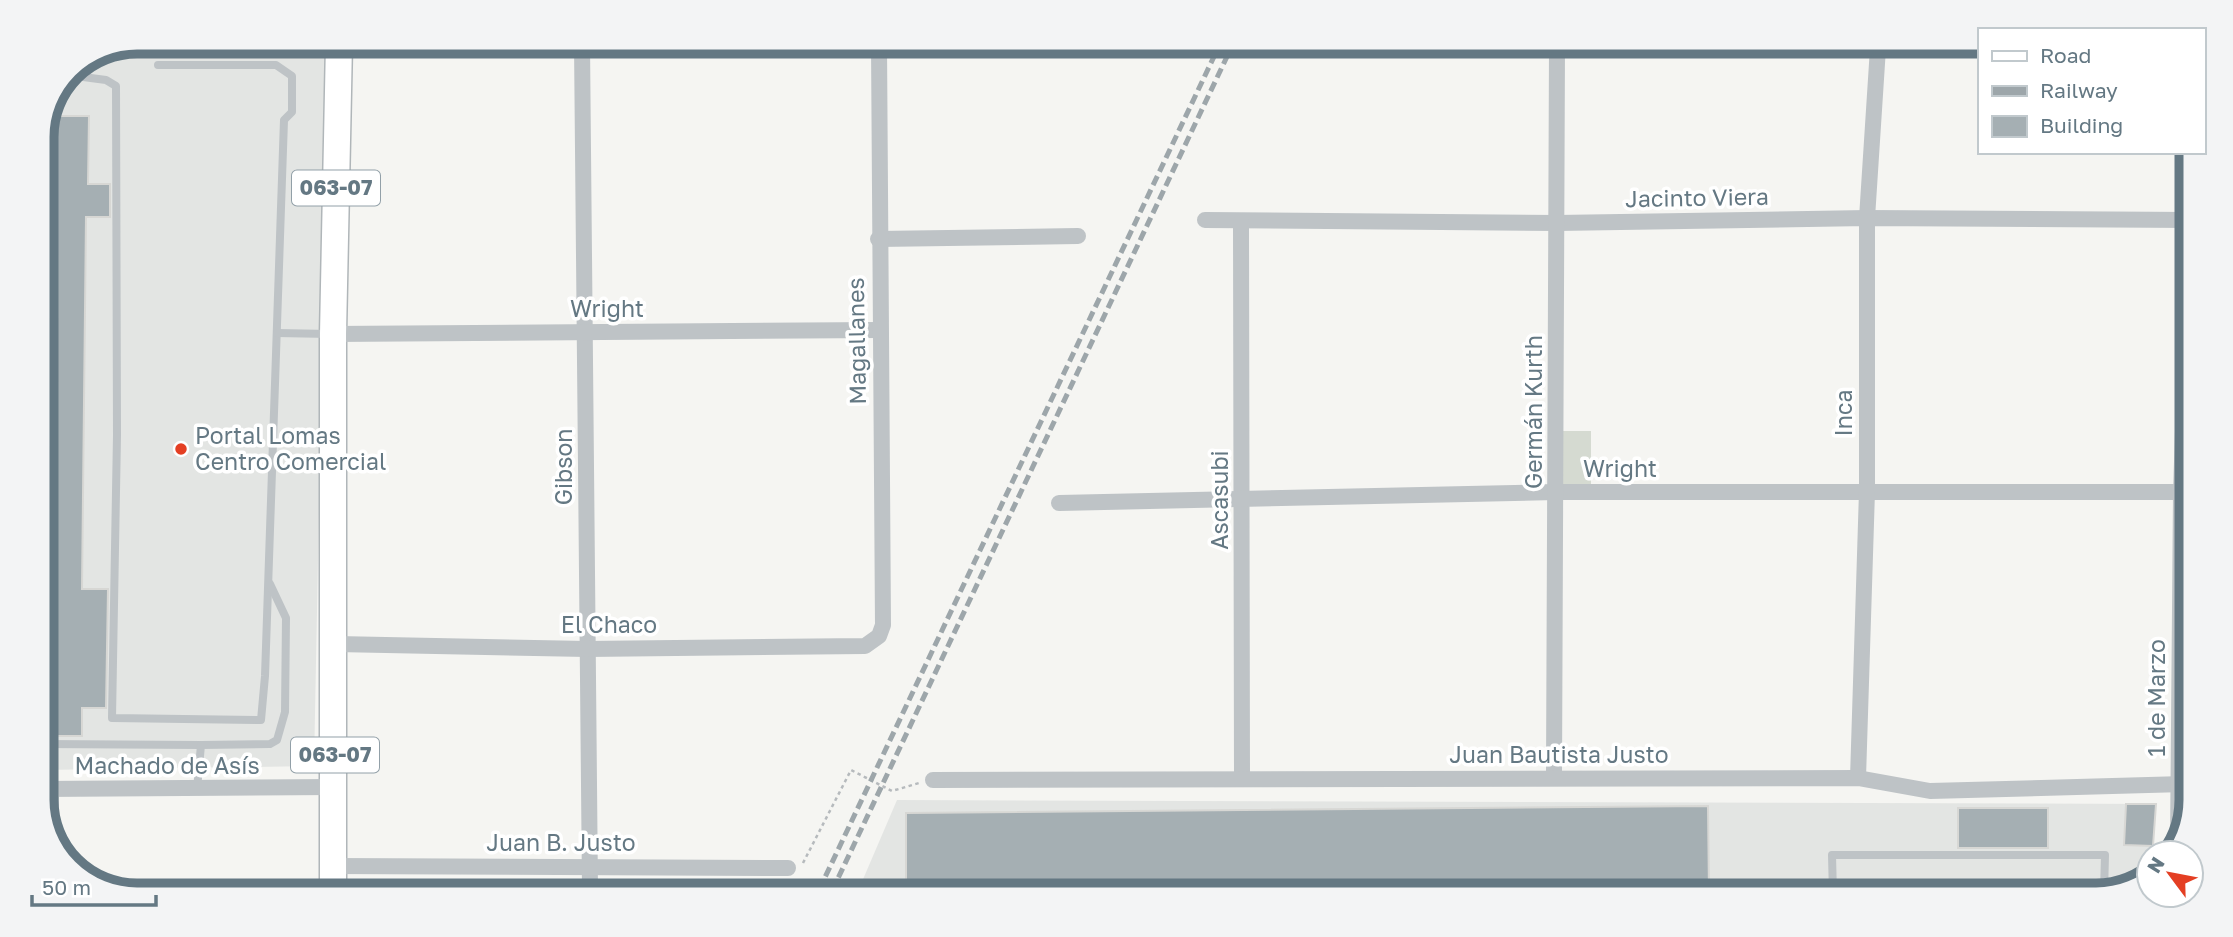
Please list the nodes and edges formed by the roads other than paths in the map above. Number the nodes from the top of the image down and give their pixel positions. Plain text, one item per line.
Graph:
1 (339, 54) edge
2 (582, 54) edge
3 (878, 54) edge
4 (1557, 54) edge
5 (1878, 54) edge
6 (158, 65) dead end
7 (80, 77) edge
8 (1867, 218) junction
9 (2179, 218) edge
10 (1205, 220) dead end
11 (1241, 222) junction
12 (1557, 223) junction
13 (1078, 236) dead end
14 (878, 239) junction
15 (880, 330) junction
16 (586, 332) junction
17 (277, 333) junction
18 (333, 334) junction
19 (1867, 491) junction
20 (1556, 492) junction
21 (2179, 492) edge
22 (1244, 498) junction
23 (1059, 503) dead end
24 (269, 582) junction
25 (879, 636) joint
26 (336, 644) junction
27 (587, 649) junction
28 (54, 744) edge
29 (201, 745) junction
30 (1554, 777) junction
31 (1242, 778) junction
32 (1858, 778) junction
33 (933, 780) road end
34 (2179, 785) edge
35 (334, 787) junction
36 (54, 789) edge
37 (197, 789) junction
38 (589, 866) junction
39 (788, 868) road end
40 (333, 877) edge
41 (2104, 882) edge
42 (590, 883) edge
43 (1833, 883) edge

1 - 18 main road, 063-07
2 - 16 street, Gibson
3 - 14 street, Magallanes
4 - 12 street, Germán Kurth
5 - 8 street, Inca
6 - 17 lane
7 - 24 lane
8 - 9 street, Jacinto Viera
8 - 12 street, Jacinto Viera
8 - 19 street, Inca
10 - 11 street, Jacinto Viera
11 - 12 street, Jacinto Viera
11 - 22 street, Ascasubi
12 - 20 street, Germán Kurth
13 - 14 street
14 - 15 street, Magallanes
15 - 16 street, Wright
15 - 25 street, Magallanes
16 - 18 street, Wright
16 - 27 street, Gibson
17 - 18 lane
17 - 24 lane
18 - 26 main road, 063-07
19 - 20 street, Wright
19 - 21 street, Wright
19 - 32 street, Inca
20 - 22 street, Wright
20 - 30 street, Germán Kurth
22 - 23 street, Wright
22 - 31 street, Ascasubi
24 - 29 lane
25 - 27 street, El Chaco
26 - 27 street, El Chaco
26 - 35 main road, 063-07
27 - 38 street, Gibson
28 - 29 lane
29 - 37 lane
30 - 31 street, Juan Bautista Justo
30 - 32 street, Juan Bautista Justo
31 - 33 street, Juan Bautista Justo
32 - 34 street, Juan Bautista Justo
35 - 37 street, Machado de Asís
35 - 40 main road, 063-07
36 - 37 street, Machado de Asís
38 - 39 street, Juan B. Justo
38 - 40 street, Juan B. Justo
38 - 42 street, Gibson
41 - 43 lane

